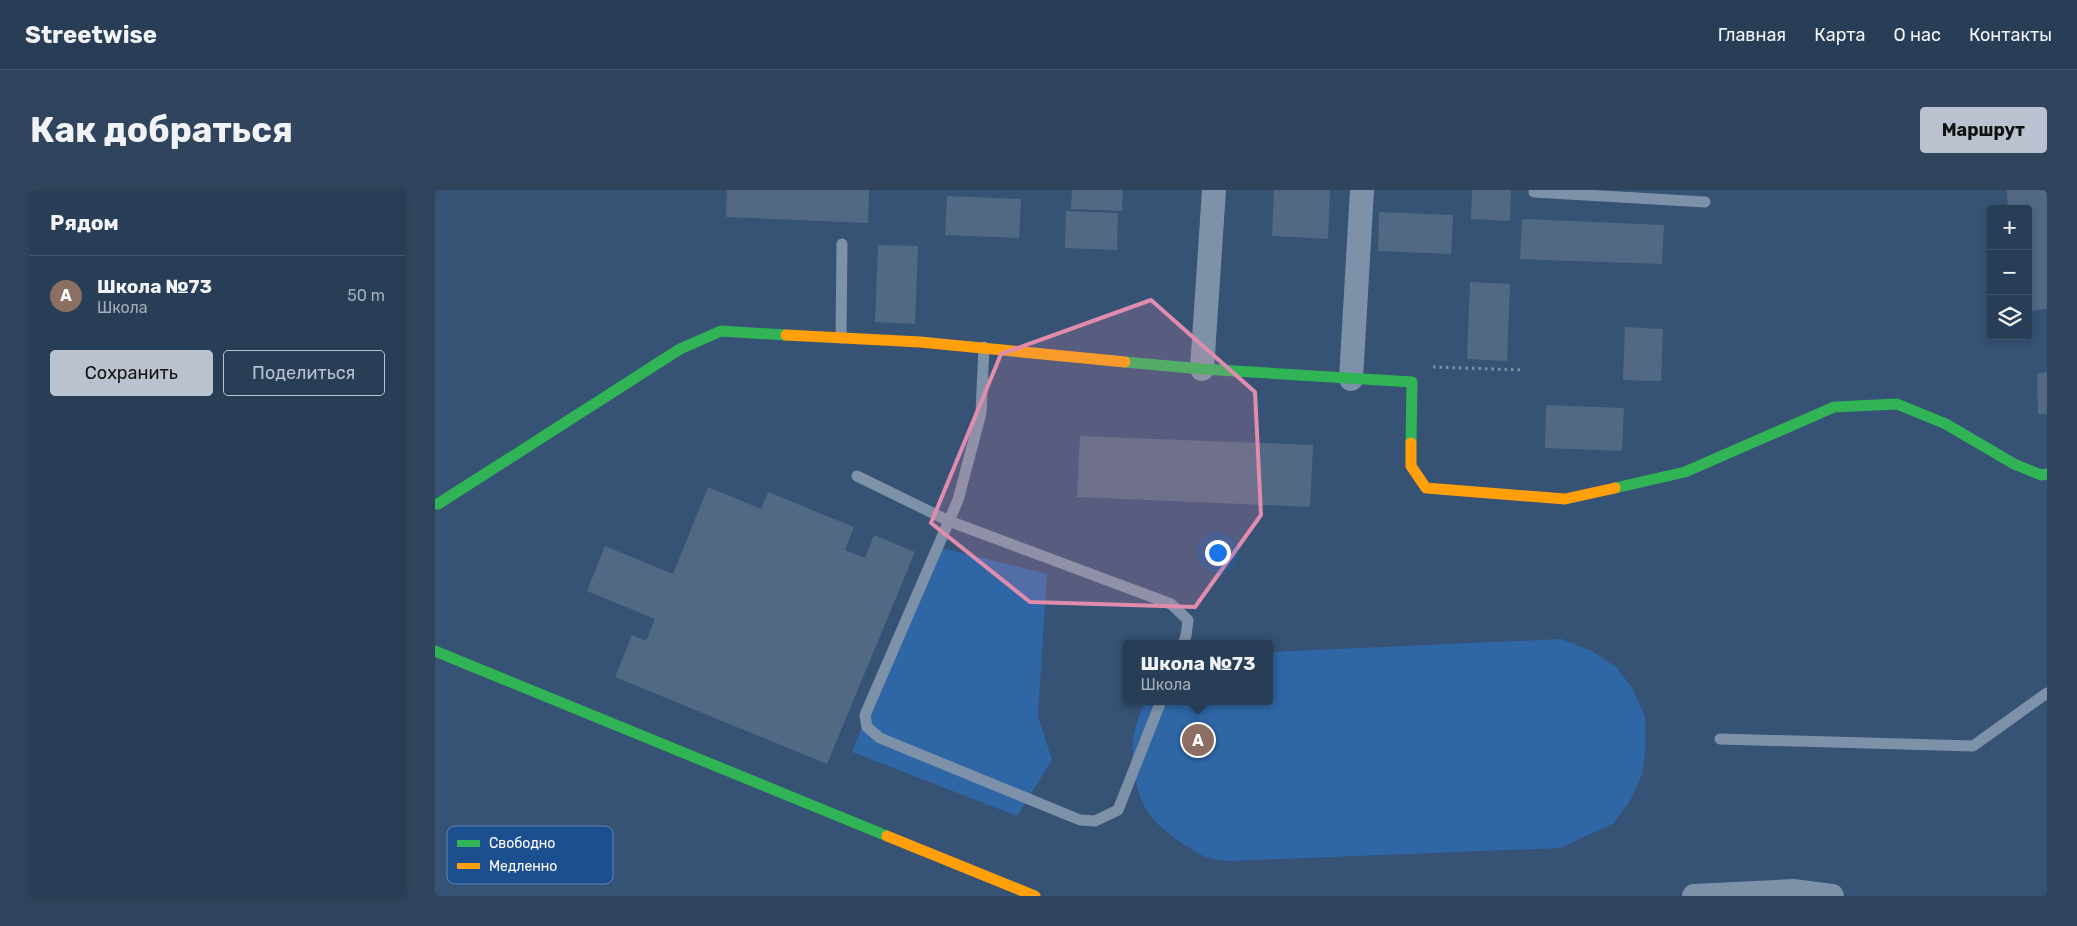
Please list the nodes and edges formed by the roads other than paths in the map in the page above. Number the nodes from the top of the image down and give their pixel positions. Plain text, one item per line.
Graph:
1 (1214, 190) edge
2 (1362, 190) edge
3 (1534, 190) edge
4 (1705, 202) dead end
5 (842, 244) dead end
6 (841, 338) junction
7 (984, 347) junction
8 (1202, 369) junction
9 (1351, 379) junction
10 (2047, 474) edge
11 (857, 476) dead end
12 (435, 504) edge
13 (949, 521) junction
14 (1184, 640) edge
15 (435, 651) edge
16 (2047, 693) edge
17 (1159, 705) edge
18 (1719, 739) dead end
19 (1035, 896) edge
20 (1694, 896) edge
21 (1832, 896) edge

1 - 8 street
2 - 9 street
3 - 4 lane
5 - 6 lane
6 - 7 street
6 - 12 street
7 - 8 street
7 - 13 lane
8 - 9 street
9 - 10 street
11 - 13 lane
13 - 14 lane
13 - 17 lane
15 - 19 street
16 - 18 lane
20 - 21 street

